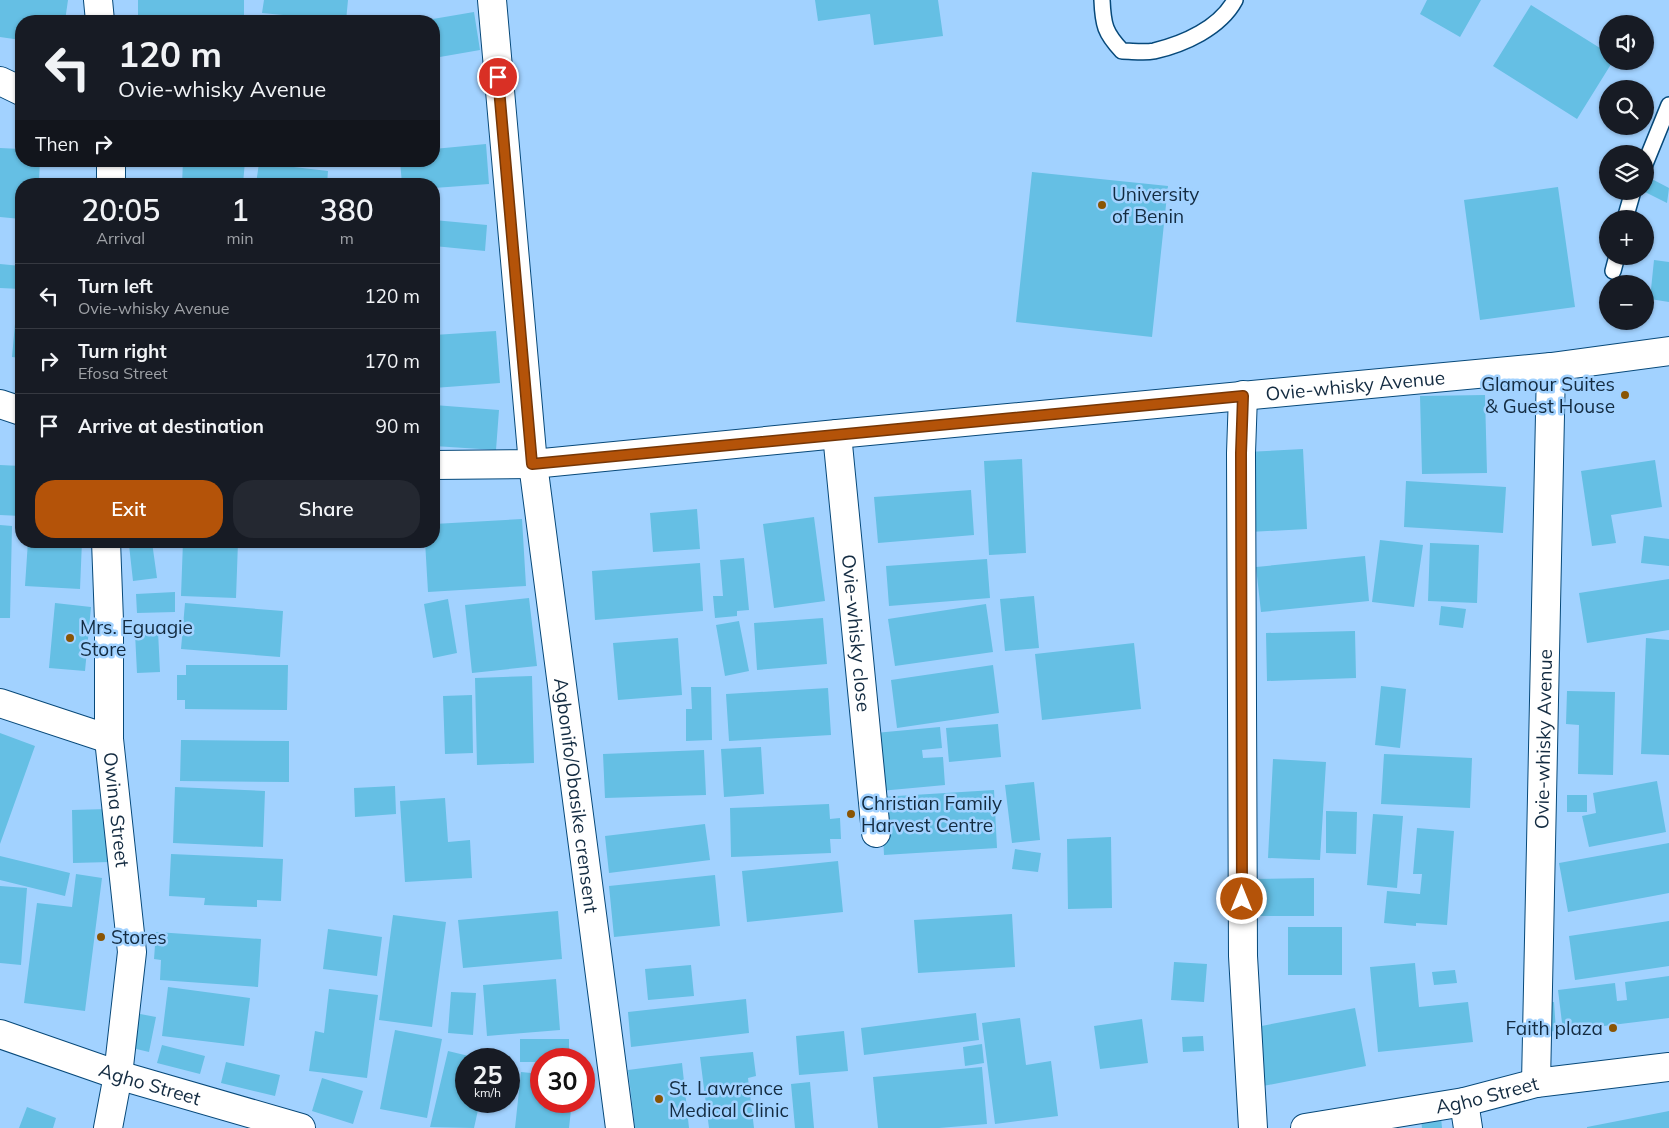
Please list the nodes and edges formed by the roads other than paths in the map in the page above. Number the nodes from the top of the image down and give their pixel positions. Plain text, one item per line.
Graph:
1 (98, 0) edge
2 (492, 0) edge
3 (1102, 0) edge
4 (1235, 0) edge
5 (99, 15) edge
6 (0, 81) edge
7 (15, 88) edge
8 (1669, 106) edge
9 (1653, 145) edge
10 (1614, 265) edge
11 (1613, 271) dead end
12 (1669, 351) edge
13 (1551, 366) junction
14 (1243, 396) junction
15 (0, 404) edge
16 (15, 409) edge
17 (838, 434) junction
18 (532, 464) junction
19 (440, 465) edge
20 (106, 548) edge
21 (0, 703) edge
22 (109, 739) junction
23 (876, 833) dead end
24 (0, 1034) edge
25 (1669, 1066) edge
26 (118, 1075) junction
27 (1536, 1083) junction
28 (1466, 1115) edge
29 (108, 1128) edge
30 (300, 1128) edge
31 (620, 1128) edge
32 (1253, 1128) edge
33 (1305, 1128) edge

1 - 5 street
2 - 18 street, Agbonifo/Obasike crensent
3 - 4 lane
6 - 7 street
8 - 9 lane
10 - 11 lane
12 - 13 street, Ovie-whisky Avenue
13 - 14 street, Ovie-whisky Avenue
13 - 27 street, Ovie-whisky Avenue
14 - 17 street, Ovie-whisky Avenue
14 - 32 street
15 - 16 street
17 - 18 street, Ovie-whisky Avenue
17 - 23 street, Ovie-whisky close
18 - 19 street, Ovie-whisky Avenue
18 - 31 street, Agbonifo/Obasike crensent
20 - 22 street, Owina Street
21 - 22 street
22 - 26 street, Owina Street
24 - 26 street, Agho Street
25 - 27 street, Agho Street
26 - 29 street, Owina Street
26 - 30 street, Agho Street
27 - 28 street, Agho Street
28 - 33 street, Agho Street

